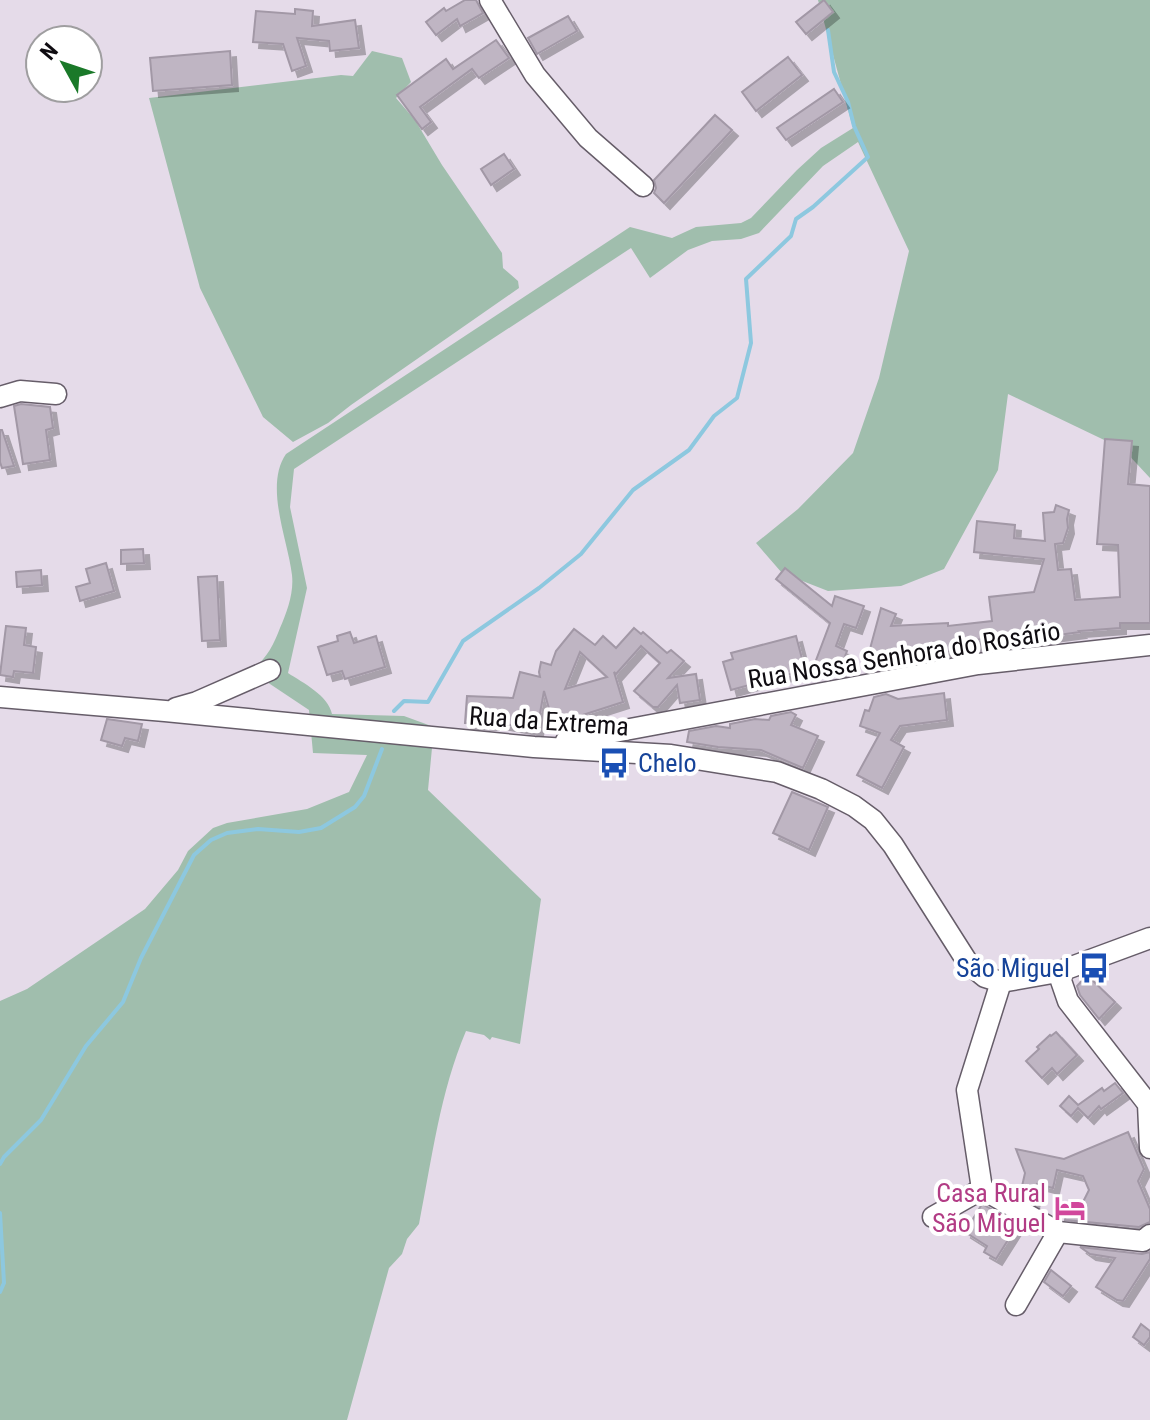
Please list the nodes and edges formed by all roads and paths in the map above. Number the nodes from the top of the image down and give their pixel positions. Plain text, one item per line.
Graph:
1 (490, 0) edge
2 (643, 186) dead end
3 (56, 394) dead end
4 (0, 397) edge
5 (1150, 645) edge
6 (270, 670) dead end
7 (0, 697) edge
8 (165, 711) junction
9 (667, 722) junction
10 (534, 747) junction
11 (671, 755) junction
12 (1150, 938) edge
13 (1058, 972) junction
14 (1001, 982) junction
15 (1150, 1148) edge
16 (982, 1189) junction
17 (933, 1217) dead end
18 (1058, 1232) junction
19 (1150, 1235) edge
20 (1016, 1305) dead end

1 - 2 street
3 - 4 street
5 - 9 street, Rua Nossa Senhora do Rosário
6 - 8 street
7 - 8 street, Rua da Extrema
8 - 10 street, Rua da Extrema
9 - 10 street, Rua Nossa Senhora do Rosário
9 - 11 street
10 - 11 street, Rua da Extrema
11 - 14 street, Rua da Extrema
12 - 13 street
13 - 14 street
13 - 15 street
14 - 16 street
16 - 17 street
16 - 18 street
18 - 19 street
18 - 20 street

